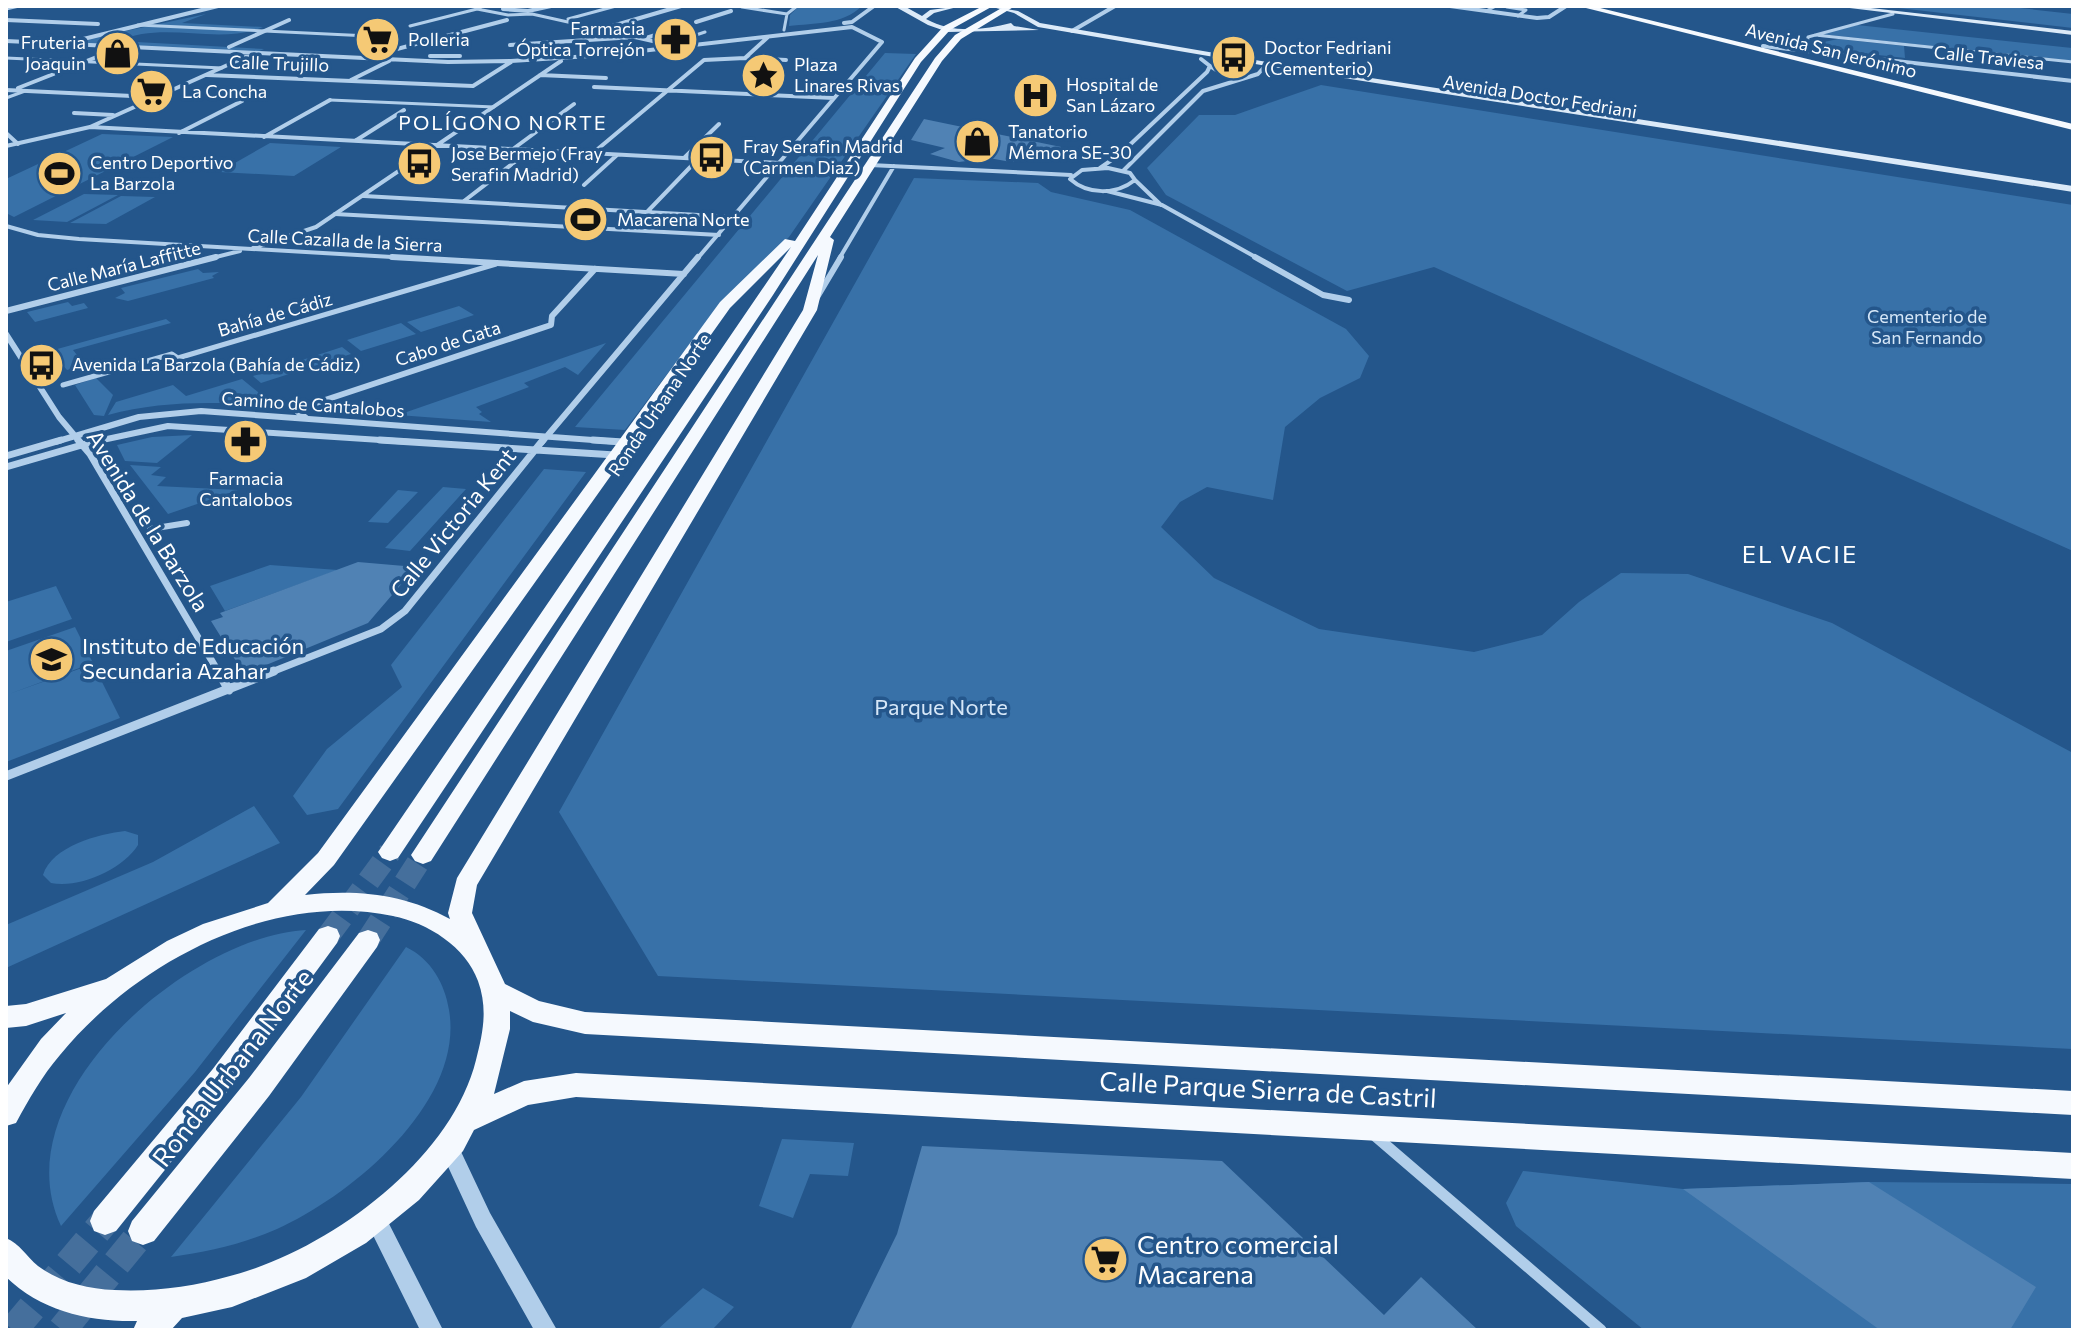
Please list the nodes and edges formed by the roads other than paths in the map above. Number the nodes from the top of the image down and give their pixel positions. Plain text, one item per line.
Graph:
1 (19, 6) edge
2 (218, 6) edge
3 (483, 6) edge
4 (551, 6) edge
5 (616, 6) edge
6 (681, 6) edge
7 (797, 6) edge
8 (874, 6) edge
9 (897, 6) edge
10 (958, 6) edge
11 (990, 6) edge
12 (1115, 6) edge
13 (1450, 6) edge
14 (1496, 6) edge
15 (1566, 6) edge
16 (1582, 6) edge
17 (1598, 6) edge
18 (1836, 6) edge
19 (1857, 6) edge
20 (510, 7) edge
21 (744, 7) edge
22 (1009, 7) edge
23 (1507, 7) edge
24 (1521, 7) edge
25 (1532, 8) edge
26 (6, 9) edge
27 (477, 9) junction
28 (731, 11) joint
29 (1486, 11) junction
30 (532, 14) junction
31 (787, 14) junction
32 (1893, 14) junction
33 (1518, 16) junction
34 (1022, 17) junction
35 (924, 18) junction
36 (6, 20) edge
37 (289, 20) dead end
38 (507, 20) joint
39 (563, 20) junction
40 (696, 22) joint
41 (98, 24) dead end
42 (138, 25) junction
43 (688, 25) joint
44 (852, 25) junction
45 (410, 26) dead end
46 (1002, 27) junction
47 (947, 28) junction
48 (602, 29) junction
49 (784, 30) junction
50 (967, 30) junction
51 (264, 31) junction
52 (1072, 31) junction
53 (705, 32) dead end
54 (2073, 32) edge
55 (1815, 35) junction
56 (390, 37) dead end
57 (635, 37) junction
58 (769, 37) junction
59 (6, 39) edge
60 (77, 39) junction
61 (645, 39) junction
62 (672, 43) junction
63 (64, 44) junction
64 (666, 44) junction
65 (510, 45) dead end
66 (1763, 46) junction
67 (121, 47) junction
68 (229, 47) junction
69 (264, 49) junction
70 (1806, 52) junction
71 (255, 53) junction
72 (378, 54) junction
73 (571, 54) junction
74 (1791, 55) junction
75 (6, 58) edge
76 (745, 58) junction
77 (392, 59) junction
78 (563, 59) junction
79 (1201, 59) junction
80 (786, 60) dead end
81 (511, 61) junction
82 (84, 62) junction
83 (2073, 62) edge
84 (1210, 66) junction
85 (1265, 67) junction
86 (222, 68) junction
87 (207, 75) junction
88 (540, 75) junction
89 (1251, 76) junction
90 (606, 78) joint
91 (350, 81) junction
92 (2073, 81) edge
93 (1194, 84) junction
94 (594, 87) joint
95 (6, 90) edge
96 (13, 90) junction
97 (668, 90) junction
98 (25, 91) junction
99 (1203, 91) junction
100 (158, 97) junction
101 (6, 98) edge
102 (834, 98) junction
103 (330, 100) joint
104 (242, 101) dead end
105 (574, 104) dead end
106 (494, 107) junction
107 (404, 110) dead end
108 (74, 113) dead end
109 (118, 115) junction
110 (719, 124) dead end
111 (2073, 124) edge
112 (90, 127) junction
113 (6, 133) edge
114 (179, 133) junction
115 (264, 137) junction
116 (354, 142) junction
117 (18, 144) junction
118 (6, 146) edge
119 (437, 146) junction
120 (513, 150) junction
121 (529, 151) junction
122 (592, 154) junction
123 (618, 155) junction
124 (684, 158) junction
125 (698, 159) junction
126 (780, 163) junction
127 (870, 165) junction
128 (894, 166) junction
129 (1100, 168) junction
130 (1123, 171) junction
131 (1071, 175) junction
132 (1135, 180) junction
133 (584, 185) dead end
134 (2073, 189) edge
135 (1107, 191) junction
136 (363, 195) junction
137 (2073, 197) edge
138 (464, 201) junction
139 (1162, 205) junction
140 (647, 212) junction
141 (335, 214) junction
142 (734, 217) junction
143 (812, 220) junction
144 (833, 220) junction
145 (6, 226) edge
146 (719, 235) junction
147 (248, 249) junction
148 (496, 264) junction
149 (595, 269) junction
150 (684, 274) junction
151 (1349, 300) dead end
152 (810, 310) junction
153 (6, 311) edge
154 (6, 334) edge
155 (63, 385) dead end
156 (306, 419) junction
157 (73, 436) junction
158 (545, 437) junction
159 (82, 445) junction
160 (619, 449) junction
161 (535, 451) junction
162 (6, 456) edge
163 (6, 467) edge
164 (187, 523) dead end
165 (150, 529) dead end
166 (229, 690) junction
167 (6, 776) edge
168 (390, 852) tunnel mouth
169 (423, 855) tunnel mouth
170 (276, 911) junction
171 (328, 936) tunnel mouth
172 (368, 940) tunnel mouth
173 (491, 979) junction
174 (116, 985) junction
175 (6, 1017) edge
176 (2073, 1103) edge
177 (6, 1114) edge
178 (467, 1120) junction
179 (1365, 1127) junction
180 (448, 1145) junction
181 (2073, 1166) edge
182 (376, 1219) junction
183 (105, 1221) tunnel mouth
184 (143, 1231) tunnel mouth
185 (6, 1253) edge
186 (171, 1307) junction
187 (149, 1330) edge
188 (432, 1330) edge
189 (546, 1330) edge
190 (1601, 1330) edge

1 - 26 street
2 - 42 street
3 - 27 street
4 - 20 street
5 - 39 street
6 - 48 street
7 - 31 street
8 - 44 street
9 - 35 main road
10 - 35 main road
11 - 22 main road
11 - 47 main road, Ronda Urbana Norte
12 - 52 street
13 - 29 street
14 - 29 street
15 - 33 street
16 - 74 main road, Avenida San Jerónimo
17 - 66 main road, Avenida San Jerónimo
18 - 32 main road
19 - 54 main road
21 - 28 street
21 - 31 street
22 - 34 main road, Avenida Doctor Fedriani
22 - 50 main road, Ronda Urbana Norte
23 - 24 street
24 - 25 street
24 - 33 street
27 - 30 street
27 - 45 street
28 - 40 street
29 - 33 street
30 - 38 street
30 - 39 street
31 - 49 street
32 - 54 main road
32 - 55 street
34 - 46 main road
34 - 52 main road, Avenida Doctor Fedriani
35 - 47 main road
36 - 41 street
37 - 51 street
38 - 72 street
39 - 48 street
40 - 43 street
42 - 51 street
42 - 60 street
43 - 61 street
44 - 49 street
44 - 58 street
44 - 102 street, Calle Victoria Kent
46 - 50 main road
46 - 79 main road, Avenida Doctor Fedriani
47 - 50 main road
47 - 143 main road, Ronda Urbana Norte
48 - 57 street
49 - 62 street
50 - 127 main road, Ronda Urbana Norte
51 - 56 street
51 - 68 street
52 - 85 main road, Avenida Doctor Fedriani
53 - 62 street
55 - 70 street
55 - 83 street
57 - 61 street
57 - 65 street
58 - 76 street
58 - 78 street
59 - 60 street
59 - 63 street
60 - 63 street
60 - 68 street
61 - 64 street
62 - 64 street
63 - 67 street
64 - 73 street
66 - 70 street, Calle Traviesa
66 - 74 main road, Avenida San Jerónimo
67 - 71 street
67 - 82 street
68 - 69 street
69 - 71 street
69 - 72 street
70 - 74 street, Calle Traviesa
70 - 92 street, Calle Traviesa
71 - 77 street
71 - 86 street
72 - 73 street
73 - 78 street, Calle María Laffitte
74 - 111 main road, Avenida San Jerónimo
75 - 82 street
76 - 80 street
76 - 97 street
77 - 81 street
77 - 91 street
78 - 81 street
78 - 88 street, Calle María Laffitte
79 - 84 street
79 - 85 main road, Avenida Doctor Fedriani
81 - 91 street, Calle Trujillo
82 - 86 street
82 - 96 street
84 - 89 street
84 - 93 street
85 - 89 street
85 - 134 main road, Avenida Doctor Fedriani
85 - 137 main road, Avenida Doctor Fedriani
86 - 87 street
87 - 91 street, Calle Trujillo
87 - 100 street
88 - 90 street
88 - 106 street, Calle María Laffitte
89 - 99 street
90 - 94 street
93 - 99 street
93 - 129 street
94 - 97 street
95 - 96 street
96 - 98 street
97 - 102 street
97 - 122 street
98 - 100 street
98 - 101 street
99 - 130 street
100 - 109 street
102 - 126 street, Calle Victoria Kent
103 - 106 street
103 - 115 street
104 - 114 street
105 - 120 street
106 - 119 street, Calle María Laffitte
107 - 116 street
108 - 109 street
109 - 112 street
110 - 124 street
112 - 114 street
112 - 117 street
113 - 117 street
114 - 115 street
115 - 116 street
116 - 119 street
117 - 118 street
119 - 120 street
119 - 136 street, Calle María Laffitte
120 - 121 street
121 - 122 street
121 - 138 street
122 - 123 street
123 - 124 street
123 - 133 street
124 - 125 street
125 - 126 street
125 - 140 street
126 - 142 street, Calle Victoria Kent
127 - 128 street
127 - 144 main road, Ronda Urbana Norte
128 - 131 street
128 - 152 street
129 - 130 street
129 - 131 street
130 - 132 street
131 - 135 street
132 - 135 street
132 - 139 street
135 - 139 street
136 - 138 street
136 - 141 street, Calle María Laffitte
138 - 140 street
139 - 151 street
140 - 142 street
141 - 146 street
141 - 147 street, Calle María Laffitte
142 - 146 street, Calle Victoria Kent
143 - 160 main road
143 - 168 main road, Ronda Urbana Norte
144 - 152 main road
144 - 169 main road, Ronda Urbana Norte
145 - 147 street, Calle Cazalla de la Sierra
146 - 150 street, Calle Victoria Kent
147 - 148 street, Calle Cazalla de la Sierra
147 - 153 street, Calle María Laffitte
148 - 149 street, Calle Cazalla de la Sierra
148 - 155 street, Bahía de Cádiz
149 - 150 street, Calle Cazalla de la Sierra
149 - 156 street, Cabo de Gata
150 - 158 street, Calle Victoria Kent
152 - 173 main road
154 - 157 street, Avenida de la Barzola
156 - 157 street, Camino de Cantalobos
156 - 158 street, Camino de Cantalobos
157 - 159 street, Avenida de la Barzola
157 - 162 street, Camino de Cantalobos
158 - 160 street, Camino de Cantalobos
158 - 161 street, Calle Victoria Kent
159 - 161 street, Camino de Cantalobos
159 - 163 street, Camino de Cantalobos
159 - 166 street, Avenida de la Barzola
160 - 161 street, Camino de Cantalobos
160 - 170 main road
161 - 166 street, Calle Victoria Kent
164 - 165 street
166 - 167 street, Calle Victoria Kent
170 - 173 main road
170 - 174 main road
171 - 183 main road, Ronda Urbana Norte
172 - 184 main road, Ronda Urbana Norte
173 - 176 main road, Calle Parque Sierra de Castril
173 - 178 main road
174 - 175 main road
174 - 177 main road
178 - 179 main road, Calle Parque Sierra de Castril
178 - 180 main road
179 - 181 main road, Calle Parque Sierra de Castril
179 - 190 street
180 - 182 main road
180 - 189 street
182 - 186 main road
182 - 188 street
185 - 186 main road
186 - 187 main road

